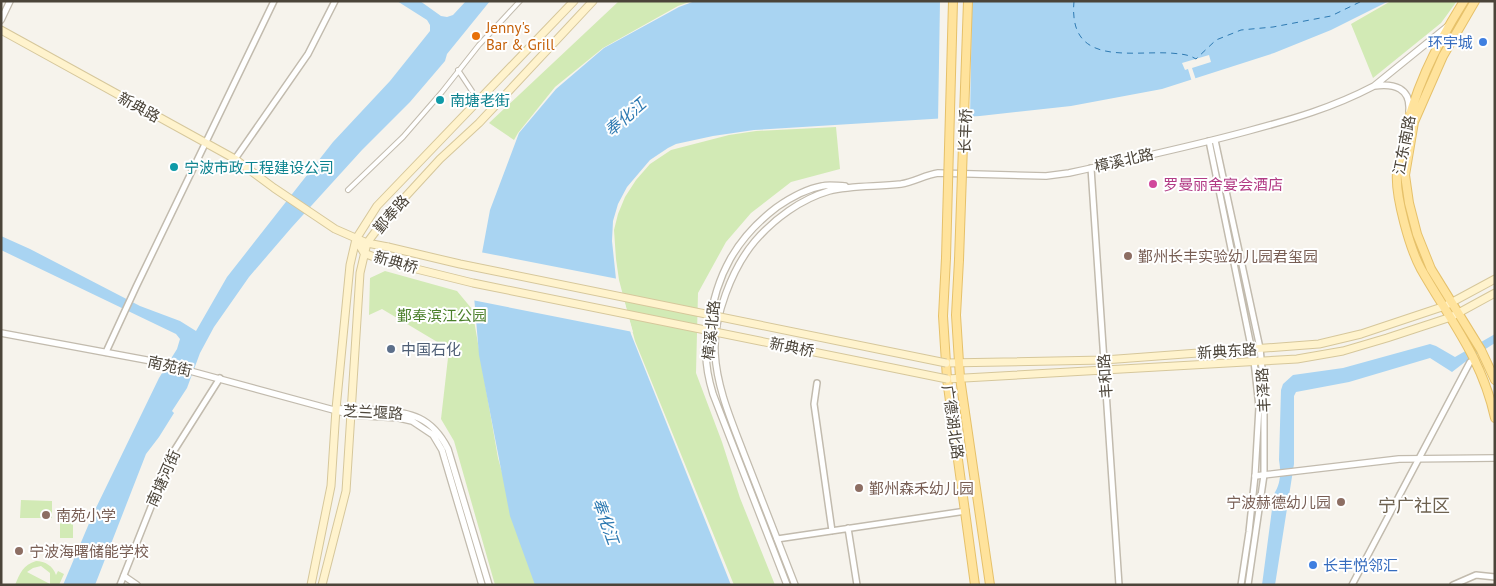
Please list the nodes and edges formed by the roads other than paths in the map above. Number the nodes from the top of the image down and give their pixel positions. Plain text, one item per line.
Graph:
1 (10, 1) edge
2 (274, 1) edge
3 (335, 1) edge
4 (520, 1) edge
5 (574, 1) edge
6 (593, 1) edge
7 (953, 1) edge
8 (968, 1) edge
9 (1464, 1) edge
10 (1475, 1) edge
11 (1, 20) edge
12 (1449, 25) junction
13 (1, 30) edge
14 (458, 70) junction
15 (1374, 86) junction
16 (472, 92) dead end
17 (1408, 117) junction
18 (1212, 140) junction
19 (205, 144) junction
20 (235, 160) junction
21 (1091, 168) junction
22 (867, 187) junction
23 (348, 190) dead end
24 (356, 239) junction
25 (367, 242) junction
26 (364, 253) junction
27 (946, 258) joint
28 (959, 260) joint
29 (1495, 279) edge
30 (1495, 293) edge
31 (1448, 304) junction
32 (1454, 315) junction
33 (1, 333) edge
34 (1260, 348) junction
35 (1251, 349) junction
36 (106, 352) junction
37 (1476, 355) junction
38 (1104, 360) junction
39 (1258, 361) junction
40 (946, 363) junction
41 (959, 363) junction
42 (1105, 371) junction
43 (220, 378) junction
44 (960, 378) junction
45 (947, 379) junction
46 (1495, 380) edge
47 (817, 383) dead end
48 (336, 409) junction
49 (352, 411) junction
50 (1495, 418) edge
51 (1418, 458) junction
52 (1495, 458) edge
53 (1264, 475) junction
54 (1255, 476) junction
55 (966, 511) junction
56 (848, 528) junction
57 (832, 531) junction
58 (777, 539) junction
59 (124, 576) junction
60 (1495, 577) edge
61 (120, 585) edge
62 (137, 585) edge
63 (311, 585) edge
64 (322, 585) edge
65 (482, 585) edge
66 (489, 585) edge
67 (787, 585) edge
68 (795, 585) edge
69 (857, 585) edge
70 (975, 585) edge
71 (990, 585) edge
72 (1119, 585) edge
73 (1241, 585) edge
74 (1248, 585) edge
75 (1352, 585) edge
76 (1452, 585) edge

1 - 11 street
2 - 19 street
3 - 20 street
4 - 14 street
5 - 24 main road, 鄞奉路
6 - 25 main road, 鄞奉路
7 - 27 main road, 长丰桥, bridge
8 - 28 main road, 长丰桥, bridge
9 - 12 main road, 江东南路
10 - 31 main road, 江东南路
12 - 15 street, 樟溪北路
12 - 17 main road, 江东南路
13 - 19 main road, 新典路
14 - 16 street
14 - 23 street
15 - 17 street, 樟溪北路
15 - 18 street, 樟溪北路
17 - 31 main road, 江东南路
18 - 21 street, 樟溪北路
18 - 34 street, 丰泽路
18 - 35 street, 丰泽路
19 - 20 main road, 新典路
19 - 36 street
20 - 24 main road, 新典路
21 - 22 street, 樟溪北路
21 - 38 street, 丰和路
22 - 58 street, 樟溪北路
22 - 67 street, 樟溪北路
24 - 25 main road, 新典桥
24 - 26 main road, 新典桥
24 - 48 main road, 鄞奉路
25 - 26 main road, 鄞奉路
25 - 40 main road, 新典桥, bridge
26 - 45 main road, 新典桥, bridge
26 - 49 main road, 鄞奉路
27 - 40 main road, 广德湖北路
28 - 41 main road, 广德湖北路
29 - 31 main road, 新典东路
30 - 32 main road, 新典东路
31 - 32 main road, 江东南路
31 - 34 main road, 新典东路
32 - 37 main road, 江东南路
32 - 39 main road, 新典东路
33 - 36 street, 南苑街
34 - 35 main road, 新典东路
34 - 39 street, 丰泽路
35 - 38 main road, 新典东路
35 - 39 street, 丰泽路
36 - 43 street, 南苑街
37 - 46 main road
37 - 50 main road
37 - 51 street
38 - 41 main road, 新典东路
38 - 42 street, 丰和路
39 - 42 main road, 新典东路
39 - 53 street, 丰泽路
39 - 54 street, 丰泽路
40 - 41 main road, 新典东路
40 - 45 main road, 广德湖北路
41 - 44 main road, 广德湖北路
42 - 44 main road, 新典东路
42 - 72 street, 丰和路
43 - 48 street, 南苑街
43 - 59 street, 南塘河街
44 - 45 main road, 新典东路
44 - 71 main road, 广德湖北路
45 - 55 main road, 广德湖北路
47 - 57 street
48 - 49 street, 芝兰堰路
48 - 63 main road, 鄞奉路
49 - 64 main road, 鄞奉路
49 - 65 street, 芝兰堰路
49 - 66 street, 芝兰堰路
51 - 52 street
51 - 53 street
51 - 75 street
53 - 54 street
53 - 74 street, 丰泽路
54 - 73 street, 丰泽路
55 - 56 street
55 - 70 main road, 广德湖北路
56 - 57 street
56 - 69 street
57 - 58 street
58 - 68 street, 樟溪北路
59 - 61 street, 南塘河街
59 - 62 street
60 - 76 street

